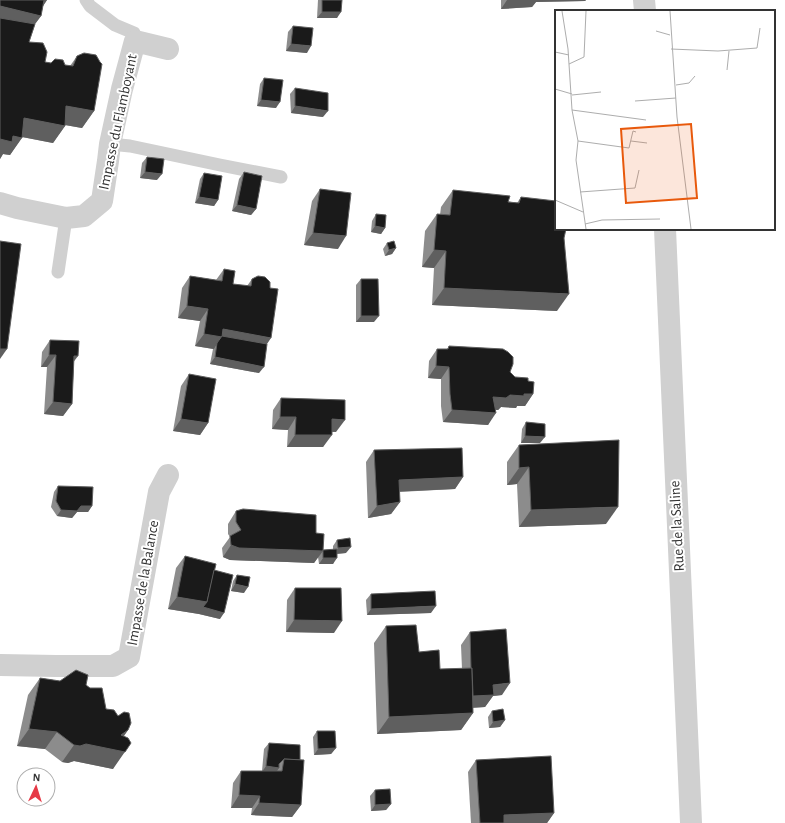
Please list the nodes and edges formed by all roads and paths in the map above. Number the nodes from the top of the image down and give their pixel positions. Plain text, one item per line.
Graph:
1 (86, 0) edge
2 (644, 0) edge
3 (645, 10) edge
4 (135, 41) junction
5 (168, 50) dead end
6 (110, 144) junction
7 (281, 177) dead end
8 (0, 203) edge
9 (66, 218) junction
10 (665, 230) edge
11 (58, 272) dead end
12 (168, 475) dead end
13 (0, 665) edge
14 (691, 823) edge

1 - 4 lane
2 - 3 street
4 - 5 street, Impasse du Flamboyant
4 - 6 street, Impasse du Flamboyant
6 - 7 lane
6 - 9 street, Impasse du Flamboyant
8 - 9 street, Impasse du Flamboyant
9 - 11 lane
10 - 14 street, Rue de la Saline
12 - 13 street, Impasse de la Balance

